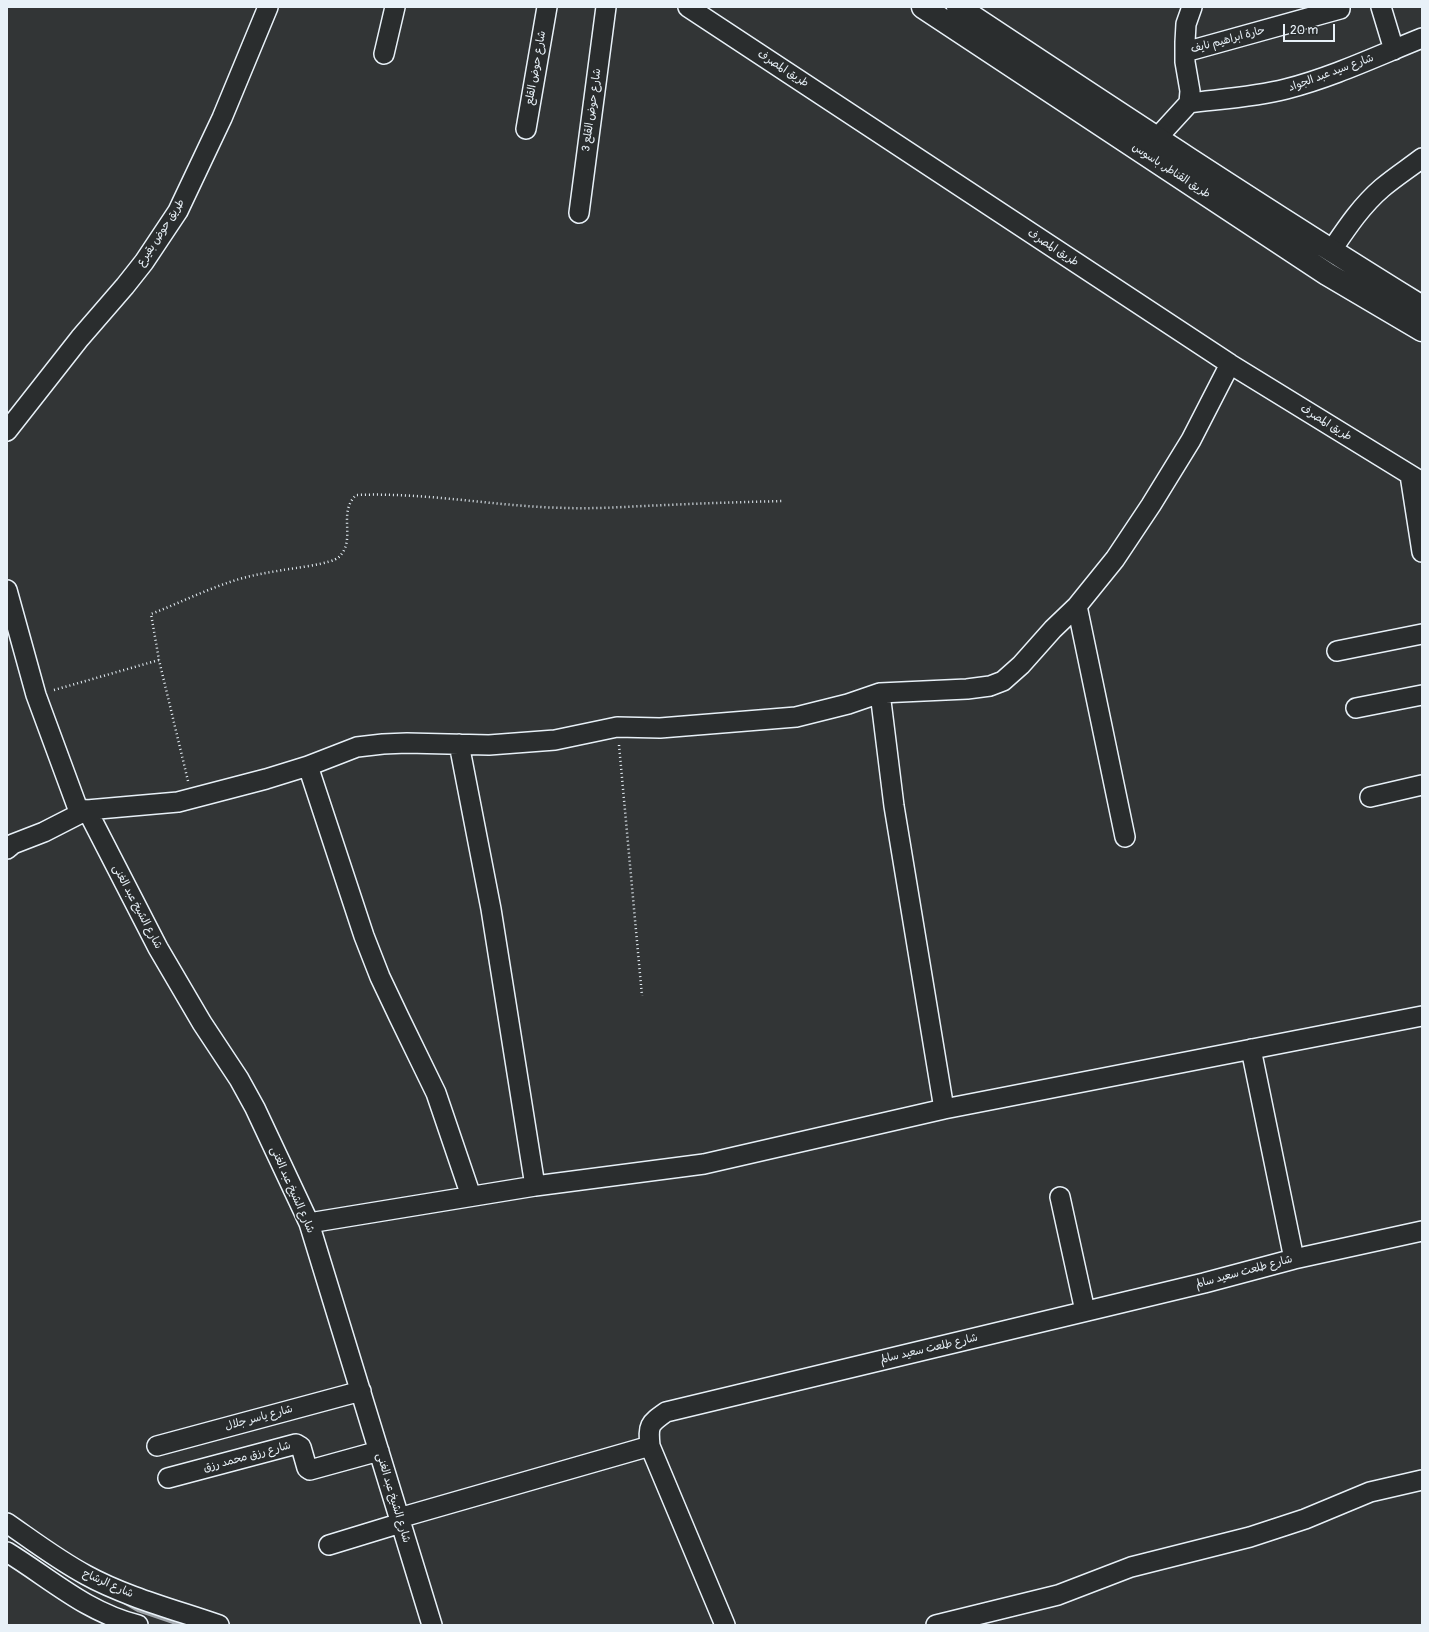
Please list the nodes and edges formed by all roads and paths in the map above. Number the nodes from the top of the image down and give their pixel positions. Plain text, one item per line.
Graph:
1 (268, 7) edge
2 (395, 7) edge
3 (547, 7) edge
4 (606, 7) edge
5 (688, 7) edge
6 (923, 7) edge
7 (958, 7) edge
8 (1192, 7) edge
9 (1381, 7) edge
10 (1340, 9) dead end
11 (1422, 38) edge
12 (1394, 50) junction
13 (1185, 52) junction
14 (384, 54) dead end
15 (1189, 103) junction
16 (526, 129) dead end
17 (1157, 138) junction
18 (1422, 158) edge
19 (578, 213) dead end
20 (1331, 251) junction
21 (1422, 307) edge
22 (1422, 330) edge
23 (1230, 364) junction
24 (7, 431) edge
25 (1416, 479) edge
26 (784, 500) dead end
27 (1422, 552) edge
28 (7, 590) edge
29 (1077, 606) junction
30 (1422, 634) edge
31 (1337, 651) dead end
32 (159, 660) junction
33 (880, 693) junction
34 (36, 695) junction
35 (1422, 695) edge
36 (1356, 708) dead end
37 (617, 727) junction
38 (459, 744) junction
39 (308, 766) junction
40 (1422, 785) edge
41 (1370, 797) dead end
42 (192, 799) junction
43 (87, 810) junction
44 (1125, 837) dead end
45 (7, 849) edge
46 (642, 996) dead end
47 (1422, 1016) edge
48 (1251, 1049) junction
49 (944, 1109) junction
50 (535, 1186) junction
51 (471, 1196) junction
52 (1060, 1197) dead end
53 (309, 1223) junction
54 (1422, 1230) edge
55 (1294, 1259) junction
56 (1085, 1311) junction
57 (361, 1390) junction
58 (157, 1446) dead end
59 (650, 1446) junction
60 (379, 1451) junction
61 (168, 1478) dead end
62 (1422, 1480) edge
63 (400, 1521) junction
64 (7, 1523) edge
65 (329, 1545) dead end
66 (7, 1552) edge
67 (138, 1625) edge
68 (219, 1625) edge
69 (432, 1625) edge
70 (725, 1625) edge
71 (936, 1625) edge

1 - 24 street, طريق حوض بقيرع
2 - 14 street
3 - 16 street, شارع حوض القلع
4 - 19 street, شارع حوض القلع 3
5 - 23 street, طريق المصرف
6 - 22 main road, طريق القناطر, باسوس
7 - 17 main road, طريق القناطر, باسوس
8 - 13 street
9 - 12 street
10 - 13 street, حارة ابراهيم نايف
11 - 12 street, شارع سيد عبد الجواد
12 - 15 street, شارع سيد عبد الجواد
13 - 15 street
15 - 17 street
17 - 20 main road, طريق القناطر, باسوس
18 - 20 street
20 - 21 main road, طريق القناطر, باسوس
23 - 25 street, طريق المصرف
23 - 29 street
25 - 27 street
26 - 32 path
28 - 34 street
29 - 33 street
29 - 44 street
30 - 31 street
32 - 34 path
32 - 42 path
33 - 37 street
33 - 49 street
34 - 43 street
35 - 36 street
37 - 38 street
37 - 46 path
38 - 39 street
38 - 50 street
39 - 42 street
39 - 51 street
40 - 41 street
42 - 43 street
43 - 45 street
43 - 53 street, شارع الشيخ عبد الغنى
47 - 48 street
48 - 49 street
48 - 55 street
49 - 50 street
50 - 51 street
51 - 53 street
52 - 56 street
53 - 57 street, شارع الشيخ عبد الغنى
54 - 55 street, شارع طلعت سعيد سالم
55 - 56 street, شارع طلعت سعيد سالم
56 - 59 street, شارع طلعت سعيد سالم
57 - 58 street, شارع ياسر جلال
57 - 60 street, شارع الشيخ عبد الغنى
59 - 63 street
59 - 70 street, شارع طلعت سعيد سالم
60 - 61 street, شارع رزق محمد رزق
60 - 63 street, شارع الشيخ عبد الغنى
62 - 71 street
63 - 65 street
63 - 69 street, شارع الشيخ عبد الغنى
64 - 68 street, شارع الرشاح
66 - 67 street

